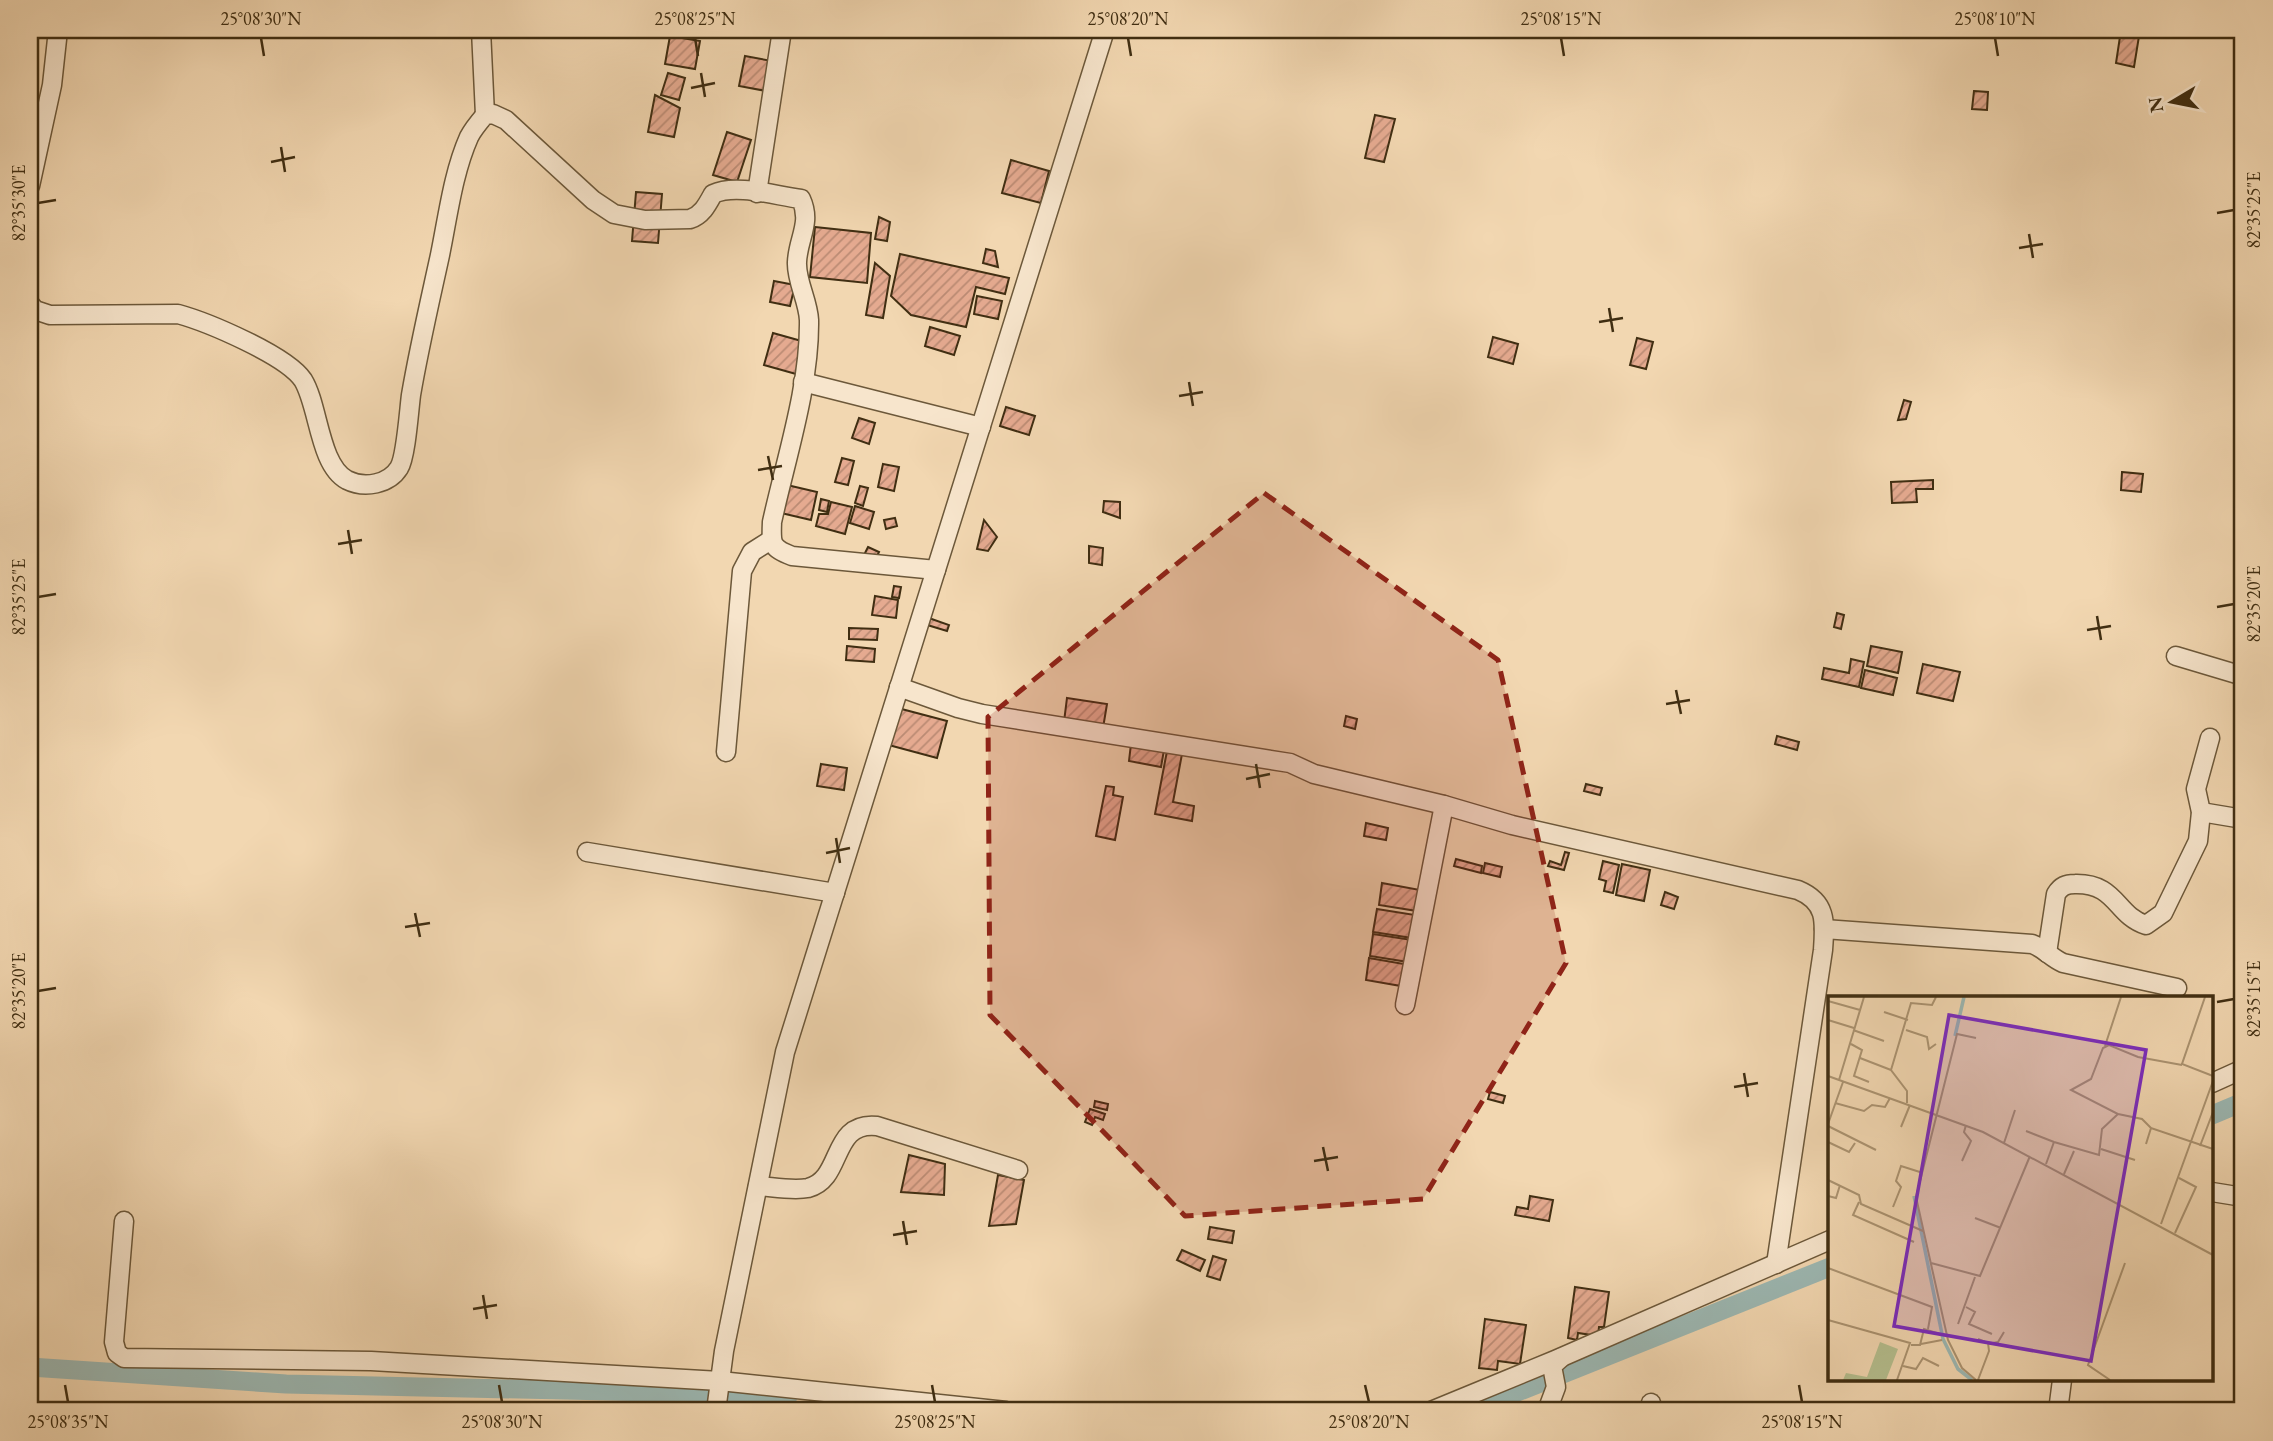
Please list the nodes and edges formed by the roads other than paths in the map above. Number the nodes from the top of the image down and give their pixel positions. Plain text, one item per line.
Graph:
1 (58, 30) edge
2 (481, 30) edge
3 (782, 30) edge
4 (1105, 30) edge
5 (485, 116) junction
6 (30, 186) edge
7 (757, 193) junction
8 (30, 304) edge
9 (803, 382) junction
10 (981, 427) junction
11 (771, 540) junction
12 (936, 570) junction
13 (2176, 656) dead end
14 (2243, 676) edge
15 (899, 687) junction
16 (2210, 738) dead end
17 (726, 752) dead end
18 (1444, 805) junction
19 (2201, 812) junction
20 (2243, 819) edge
21 (587, 852) dead end
22 (835, 893) junction
23 (1824, 929) junction
24 (2047, 953) junction
25 (2177, 988) dead end
26 (1405, 1005) dead end
27 (2243, 1069) edge
28 (2214, 1082) edge
29 (1018, 1170) dead end
30 (758, 1186) junction
31 (2214, 1192) edge
32 (2243, 1197) edge
33 (124, 1221) dead end
34 (1828, 1241) edge
35 (1776, 1264) junction
36 (1556, 1362) junction
37 (2063, 1382) edge
38 (718, 1395) edge
39 (1006, 1411) edge
40 (1431, 1411) edge
41 (1547, 1411) edge
42 (2058, 1411) edge

1 - 6 street
2 - 5 street
3 - 7 street
4 - 10 street
5 - 7 street
5 - 8 street
7 - 9 street
9 - 10 street
9 - 11 street
10 - 12 street
11 - 12 street
11 - 17 street
12 - 15 street
13 - 14 street
15 - 18 street
15 - 22 street
16 - 19 street
18 - 23 street
18 - 26 street
19 - 20 street
19 - 24 street
21 - 22 street
22 - 30 street
23 - 24 street
23 - 35 street
24 - 25 street
27 - 28 street
29 - 30 street
30 - 38 street
31 - 32 street
33 - 38 street
34 - 35 street
35 - 36 street
36 - 40 street
36 - 41 street
37 - 42 street
38 - 39 street

